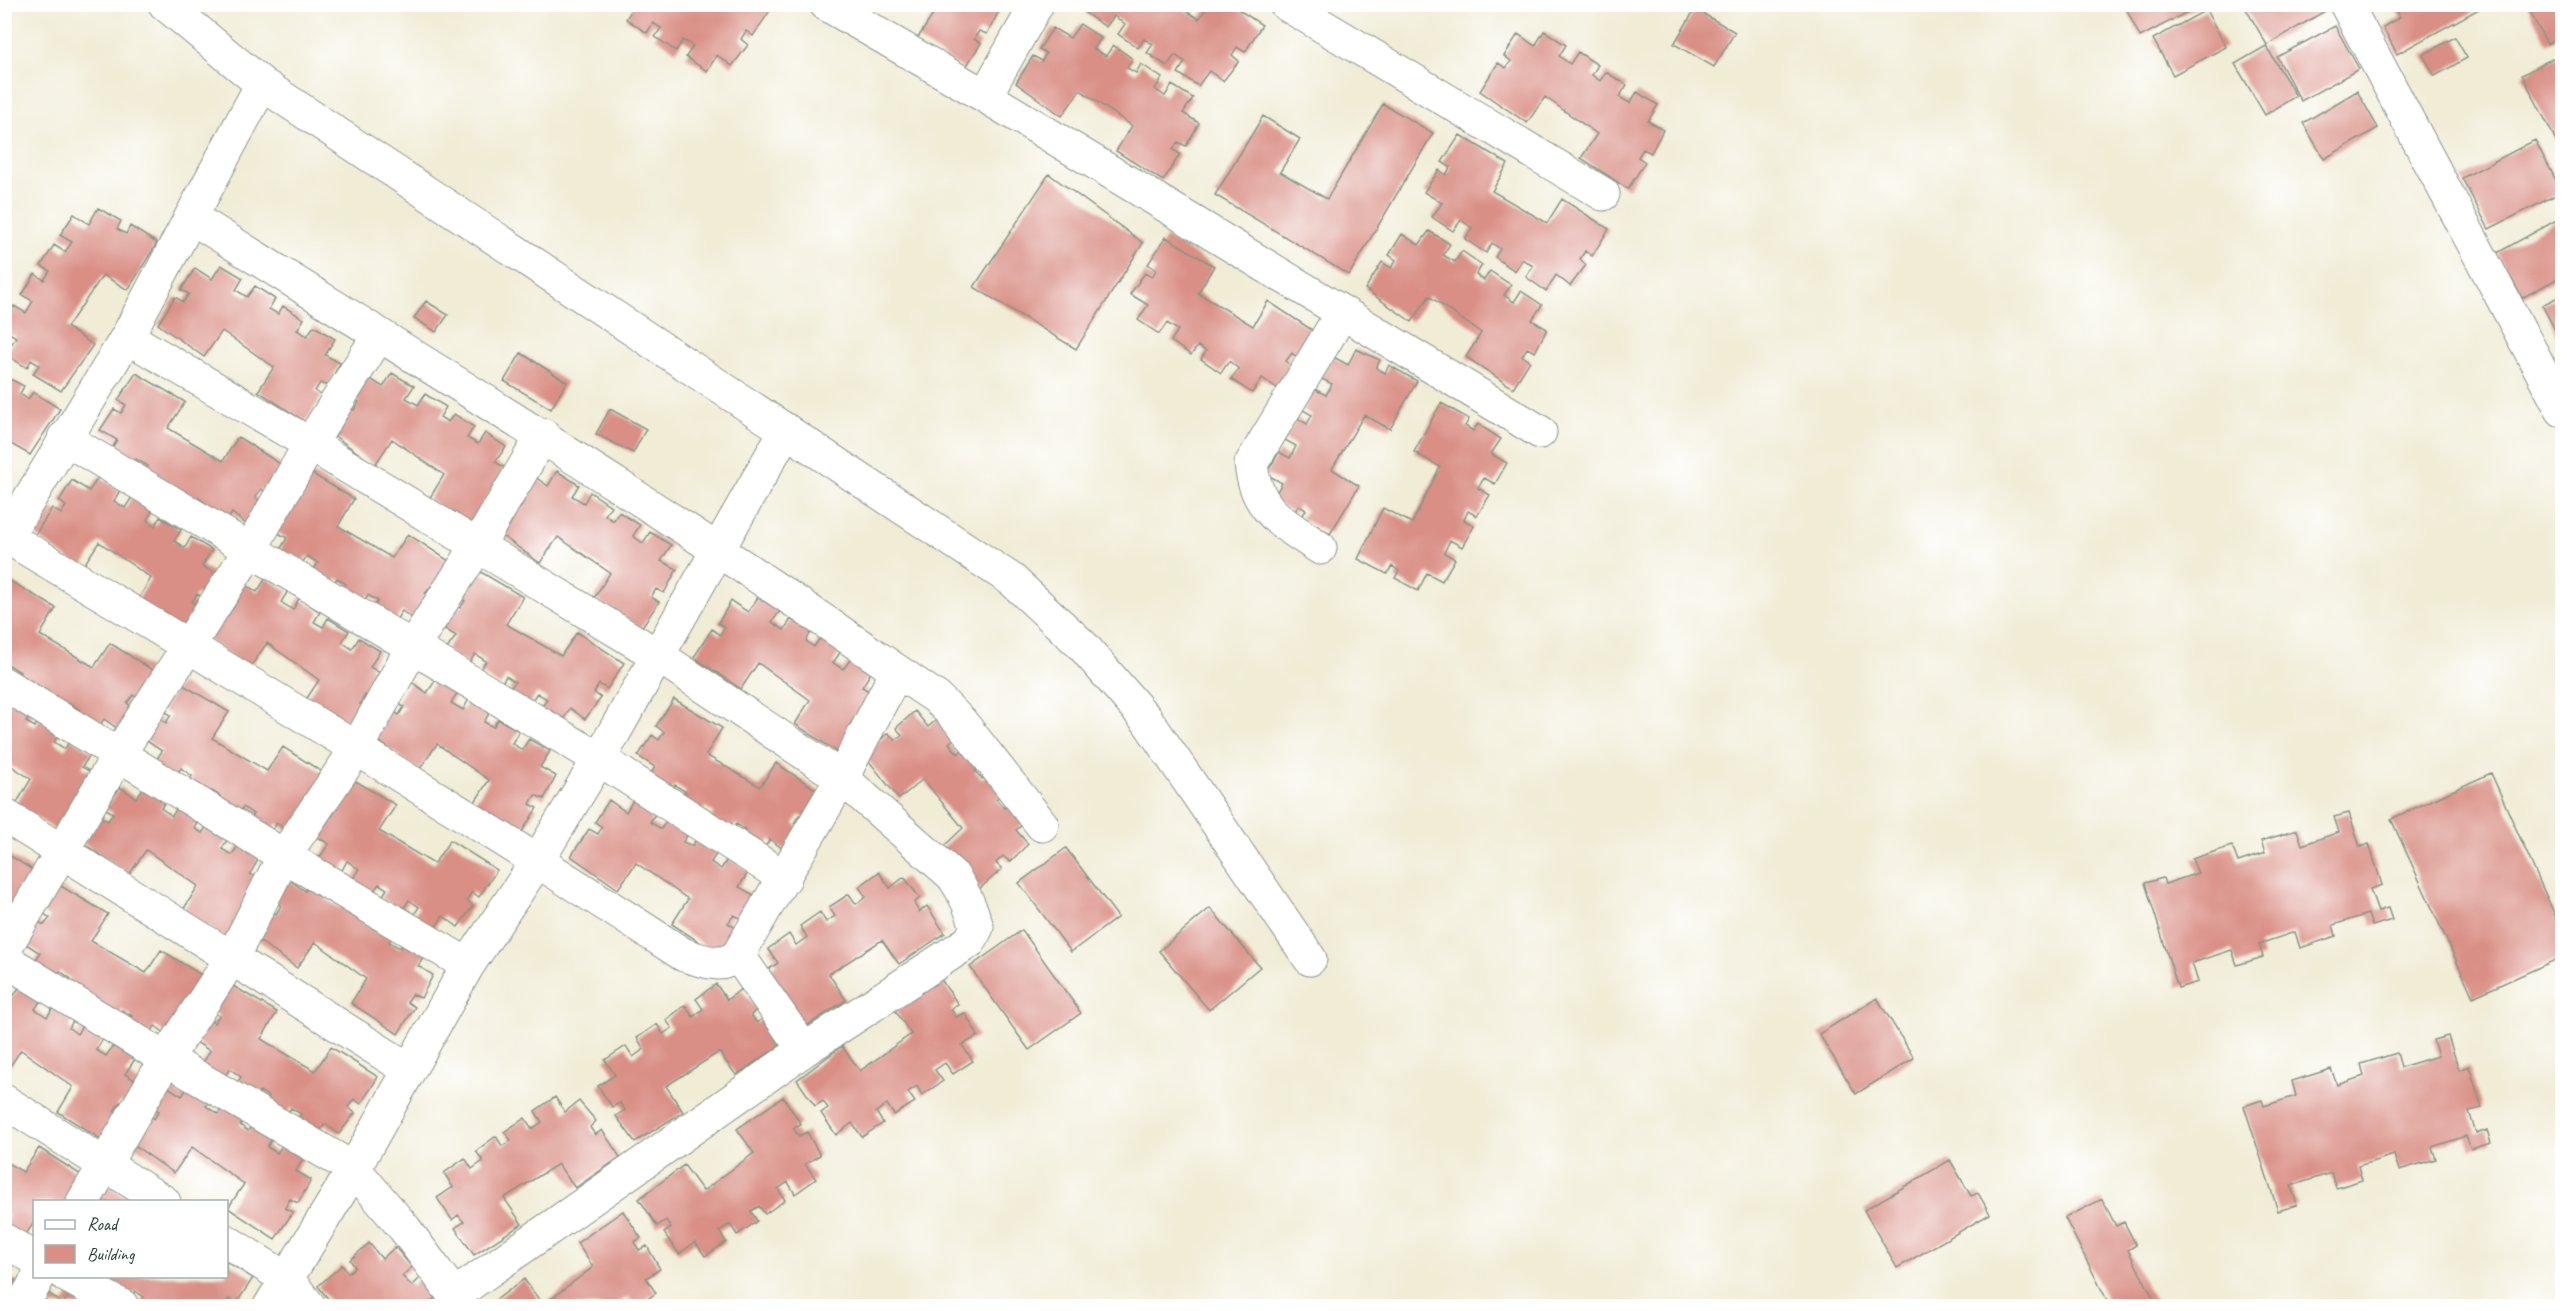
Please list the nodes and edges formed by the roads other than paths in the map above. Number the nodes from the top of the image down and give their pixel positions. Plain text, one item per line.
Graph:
1 (165, 4) edge
2 (826, 4) edge
3 (1037, 4) edge
4 (1286, 4) edge
5 (2346, 4) edge
6 (262, 84) junction
7 (985, 96) junction
8 (1603, 194) dead end
9 (191, 217) junction
10 (1342, 313) junction
11 (379, 335) junction
12 (127, 337) junction
13 (2562, 410) edge
14 (786, 430) junction
15 (1540, 432) dead end
16 (543, 435) junction
17 (64, 438) junction
18 (310, 444) junction
19 (6, 539) edge
20 (477, 547) junction
21 (1320, 548) dead end
22 (719, 549) junction
23 (250, 550) junction
24 (188, 645) junction
25 (412, 646) junction
26 (657, 655) junction
27 (897, 671) junction
28 (4, 684) edge
29 (357, 748) junction
30 (119, 754) junction
31 (599, 759) junction
32 (842, 777) junction
33 (4, 815) edge
34 (1042, 825) dead end
35 (61, 849) junction
36 (284, 856) junction
37 (538, 860) junction
38 (785, 878) junction
39 (4, 950) edge
40 (738, 955) junction
41 (233, 956) junction
42 (4, 959) edge
43 (1310, 959) dead end
44 (468, 965) junction
45 (804, 1050) junction
46 (166, 1059) junction
47 (408, 1069) junction
48 (4, 1101) edge
49 (105, 1164) junction
50 (354, 1169) junction
51 (84, 1200) edge
52 (161, 1200) edge
53 (4, 1240) edge
54 (228, 1242) edge
55 (33, 1257) edge
56 (38, 1278) edge
57 (71, 1278) edge
58 (287, 1279) junction
59 (458, 1301) edge
60 (22, 1306) edge
61 (122, 1306) edge
62 (270, 1306) edge
63 (309, 1306) edge

1 - 6 street
2 - 7 street
3 - 7 street
4 - 8 street
5 - 13 street
6 - 9 street
6 - 14 street
7 - 10 street
9 - 11 street
9 - 12 street
10 - 15 street
10 - 21 street
11 - 16 street
11 - 18 street
12 - 17 street
12 - 18 street
14 - 22 street
14 - 43 street
16 - 20 street
16 - 22 street
17 - 19 street
17 - 23 street
18 - 20 street
18 - 23 street
19 - 24 street
20 - 25 street
20 - 26 street
22 - 26 street
22 - 27 street
23 - 24 street
23 - 25 street
24 - 29 street
24 - 30 street
25 - 29 street
25 - 31 street
26 - 31 street
26 - 32 street
27 - 32 street
27 - 34 street
28 - 30 street
29 - 36 street
29 - 37 street
30 - 35 street
30 - 36 street
31 - 37 street
31 - 38 street
32 - 38 street
32 - 45 street
33 - 35 street
35 - 39 street
35 - 41 street
36 - 41 street
36 - 44 street
37 - 40 street
37 - 44 street
38 - 40 street
40 - 45 street
41 - 46 street
41 - 47 street
42 - 46 street
44 - 47 street
45 - 59 street
46 - 49 street
46 - 50 street
47 - 50 street
48 - 49 street
49 - 51 street
49 - 52 street
50 - 58 street
50 - 59 street
53 - 55 street
54 - 58 street
56 - 60 street
57 - 61 street
58 - 62 street
58 - 63 street

